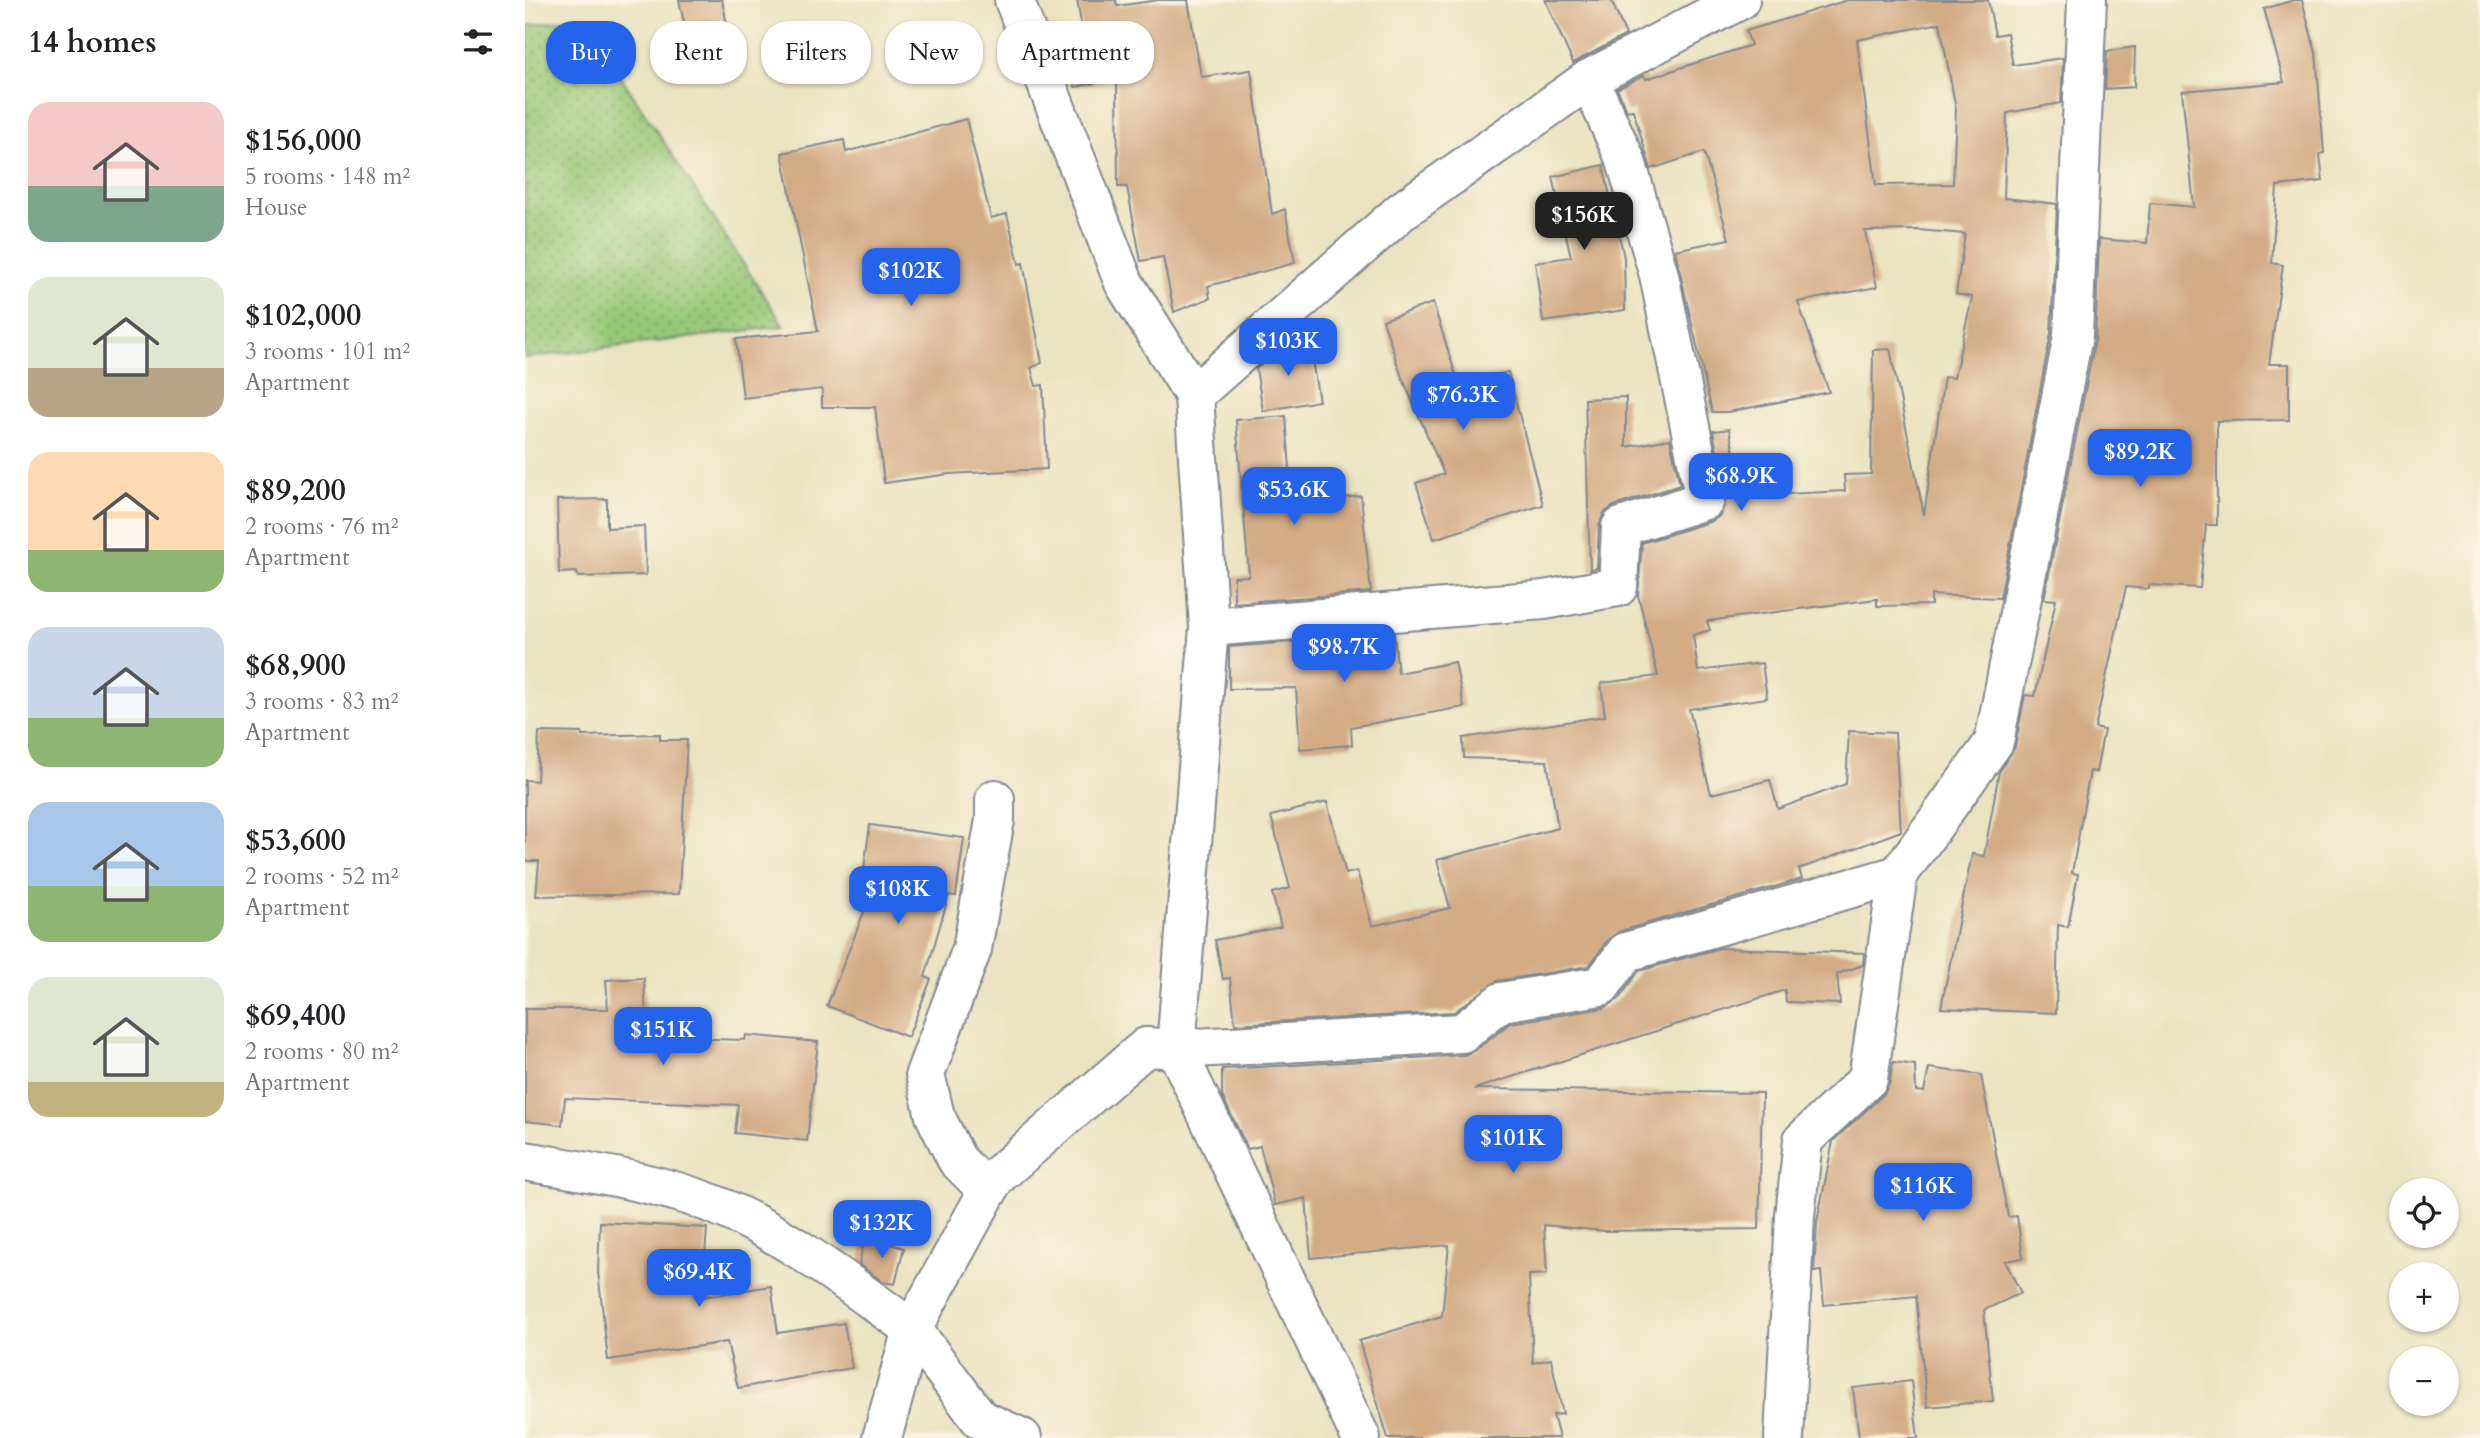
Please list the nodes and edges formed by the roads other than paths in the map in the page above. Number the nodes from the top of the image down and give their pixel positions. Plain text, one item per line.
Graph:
1 (1014, 0) edge
2 (1739, 0) edge
3 (2087, 0) edge
4 (1589, 79) junction
5 (1194, 395) junction
6 (1209, 626) junction
7 (995, 799) dead end
8 (1898, 875) junction
9 (1176, 1049) junction
10 (525, 1161) edge
11 (988, 1191) junction
12 (912, 1329) junction
13 (882, 1438) edge
14 (1022, 1438) edge
15 (1361, 1438) edge
16 (1784, 1438) edge

1 - 5 street
2 - 4 street
3 - 8 street
4 - 5 street
4 - 6 street
5 - 6 street
6 - 9 street
7 - 11 street
8 - 9 street
8 - 16 street
9 - 11 street
9 - 15 street
10 - 12 street
11 - 12 street
12 - 13 street
12 - 14 street

